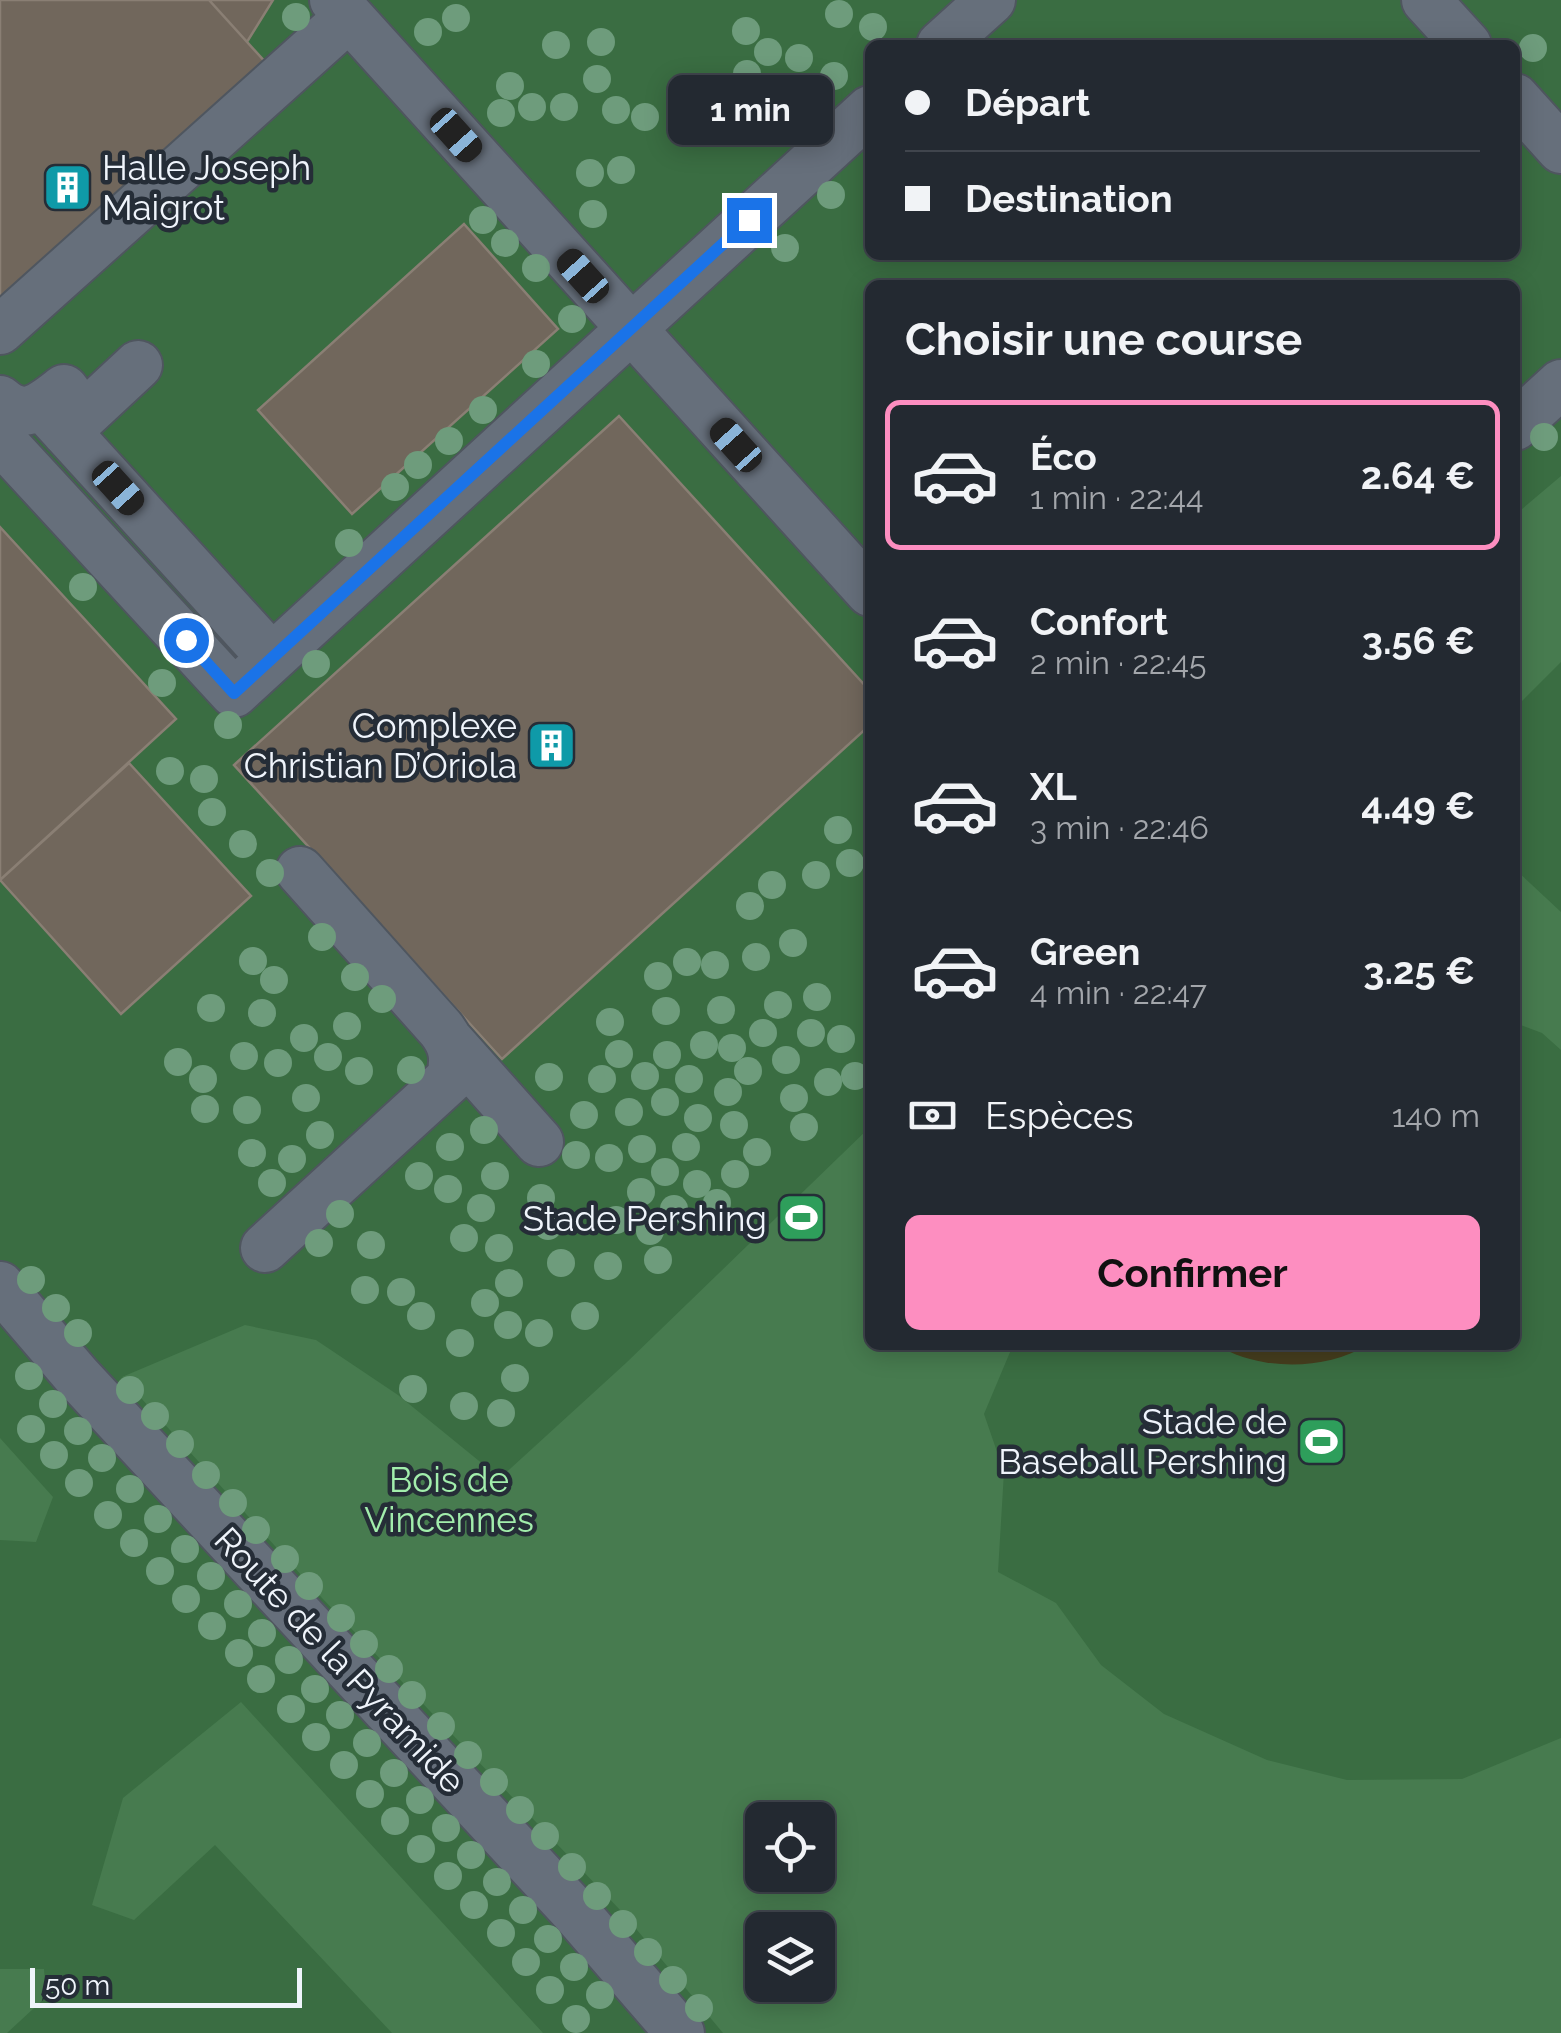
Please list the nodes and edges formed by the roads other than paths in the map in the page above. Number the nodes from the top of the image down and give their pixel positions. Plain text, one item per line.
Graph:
1 (991, 0) edge
2 (1426, 0) edge
3 (341, 8) edge
4 (947, 40) edge
5 (1462, 40) edge
6 (1520, 104) edge
7 (865, 115) edge
8 (1561, 149) edge
9 (630, 328) junction
10 (6, 341) edge
11 (138, 366) dead end
12 (1561, 384) edge
13 (0, 400) edge
14 (1520, 421) edge
15 (66, 432) junction
16 (0, 438) edge
17 (865, 586) edge
18 (272, 658) junction
19 (300, 871) dead end
20 (450, 1042) junction
21 (540, 1142) dead end
22 (265, 1248) dead end
23 (0, 1286) edge
24 (680, 2033) edge

1 - 4 street
2 - 5 street
3 - 9 street
3 - 10 street
6 - 8 street
7 - 9 street
9 - 17 street
9 - 18 street
11 - 15 street
12 - 14 street
13 - 15 street
15 - 18 street
16 - 18 street
19 - 20 street
20 - 21 street
20 - 22 street
23 - 24 street, Route de la Pyramide

